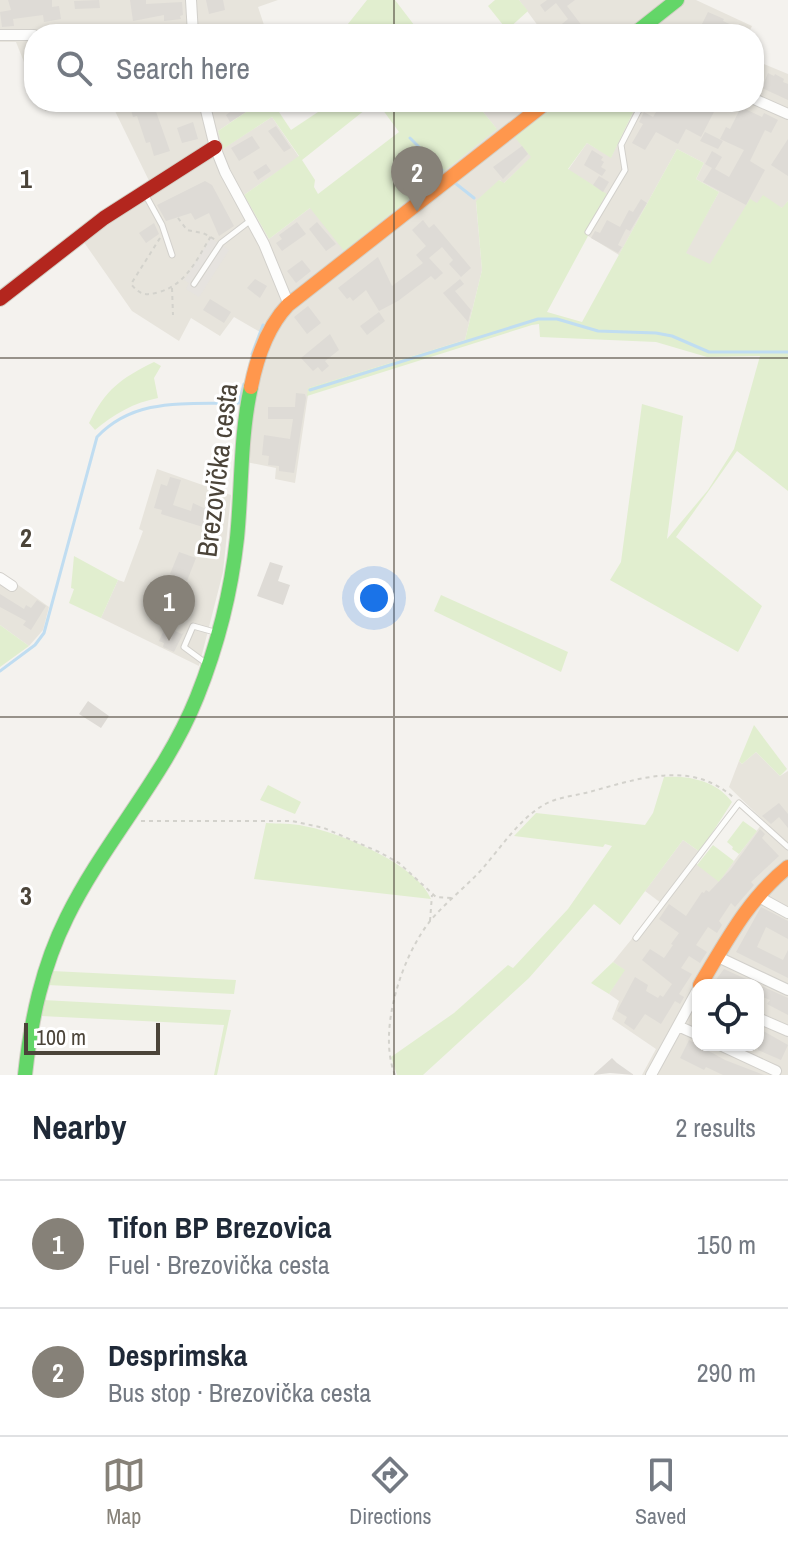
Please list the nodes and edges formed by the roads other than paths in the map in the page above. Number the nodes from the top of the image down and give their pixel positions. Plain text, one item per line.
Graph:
1 (191, 0) edge
2 (677, 0) edge
3 (192, 24) edge
4 (647, 24) edge
5 (0, 35) edge
6 (24, 35) edge
7 (764, 103) edge
8 (206, 112) edge
9 (534, 112) edge
10 (638, 112) edge
11 (788, 114) edge
12 (215, 147) junction
13 (143, 190) junction
14 (251, 220) junction
15 (588, 232) dead end
16 (172, 255) dead end
17 (194, 284) dead end
18 (0, 299) edge
19 (289, 305) junction
20 (0, 578) edge
21 (12, 586) dead end
22 (219, 633) junction
23 (209, 665) junction
24 (788, 847) edge
25 (788, 867) edge
26 (757, 896) junction
27 (788, 913) edge
28 (636, 938) dead end
29 (718, 957) junction
30 (704, 979) edge
31 (788, 990) edge
32 (692, 1000) edge
33 (764, 1021) edge
34 (678, 1026) junction
35 (788, 1031) edge
36 (692, 1032) edge
37 (733, 1051) edge
38 (776, 1071) dead end
39 (25, 1075) edge
40 (651, 1075) edge

1 - 3 street
2 - 4 main road
5 - 6 street
7 - 11 street
8 - 12 street
9 - 19 main road, Brezovička cesta
10 - 15 lane
12 - 13 main road
12 - 14 street
13 - 16 lane
13 - 18 main road
14 - 17 lane
14 - 19 street
19 - 22 main road, Brezovička cesta
20 - 21 street
22 - 23 main road, Brezovička cesta
22 - 23 lane
23 - 39 main road, Brezovička cesta
24 - 28 lane
25 - 26 main road
26 - 27 street
26 - 29 main road
29 - 30 main road
29 - 31 street
32 - 34 street
33 - 35 street
34 - 36 street
34 - 40 street
37 - 38 street

